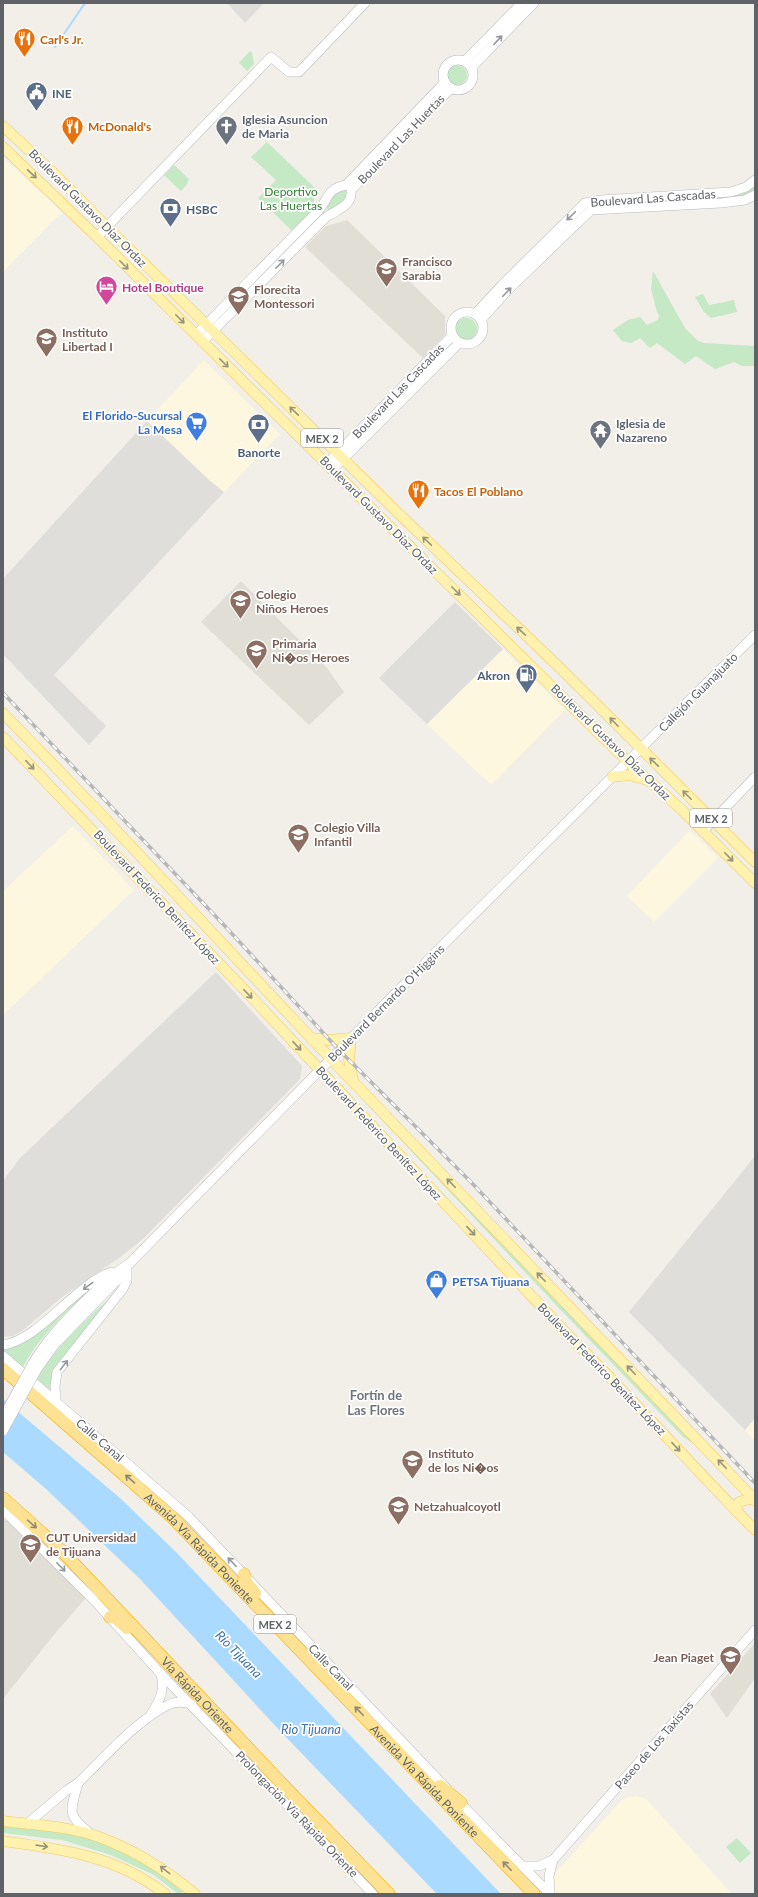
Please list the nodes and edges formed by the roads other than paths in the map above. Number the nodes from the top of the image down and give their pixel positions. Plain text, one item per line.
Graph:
1 (365, 3) edge
2 (522, 3) edge
3 (534, 3) edge
4 (464, 62) junction
5 (472, 68) junction
6 (448, 85) junction
7 (3, 126) edge
8 (3, 147) edge
9 (755, 180) edge
10 (349, 187) junction
11 (755, 195) edge
12 (745, 200) junction
13 (755, 204) edge
14 (321, 208) junction
15 (328, 216) junction
16 (106, 226) junction
17 (97, 236) junction
18 (478, 317) junction
19 (209, 328) junction
20 (199, 339) junction
21 (455, 339) junction
22 (340, 456) junction
23 (330, 467) junction
24 (755, 635) edge
25 (3, 713) edge
26 (3, 737) edge
27 (641, 750) junction
28 (628, 762) junction
29 (612, 777) junction
30 (755, 777) edge
31 (654, 783) junction
32 (713, 820) junction
33 (703, 831) junction
34 (755, 862) edge
35 (755, 883) edge
36 (311, 1038) junction
37 (351, 1038) junction
38 (331, 1059) junction
39 (320, 1070) junction
40 (353, 1081) junction
41 (126, 1268) junction
42 (3, 1345) edge
43 (3, 1356) edge
44 (34, 1367) junction
45 (3, 1369) edge
46 (56, 1401) junction
47 (3, 1417) edge
48 (3, 1431) edge
49 (3, 1498) edge
50 (755, 1500) edge
51 (3, 1510) edge
52 (736, 1511) junction
53 (3, 1517) edge
54 (14, 1520) junction
55 (755, 1530) edge
56 (244, 1574) junction
57 (110, 1618) junction
58 (755, 1630) edge
59 (161, 1674) junction
60 (323, 1675) junction
61 (192, 1704) junction
62 (149, 1717) junction
63 (219, 1717) junction
64 (393, 1746) junction
65 (78, 1783) junction
66 (286, 1788) junction
67 (461, 1803) junction
68 (3, 1821) edge
69 (27, 1824) junction
70 (92, 1835) junction
71 (3, 1841) edge
72 (554, 1860) junction
73 (524, 1866) junction
74 (349, 1868) junction
75 (165, 1894) edge
76 (195, 1894) edge
77 (373, 1894) edge
78 (389, 1894) edge
79 (534, 1894) edge
80 (550, 1894) edge

1 - 16 main road
2 - 4 main road
5 -> 3 main road, Boulevard Las Huertas
4 - 5 main road
4 - 6 main road, Boulevard Las Huertas
5 - 6 main road, Boulevard Las Huertas
6 - 10 main road, Boulevard Las Huertas
7 - 16 main road, Boulevard Gustavo Díaz Ordaz / MEX 2
8 -> 17 main road, Boulevard Gustavo Díaz Ordaz / MEX 2
9 -> 18 main road, Boulevard Las Cascadas
10 - 14 main road, Boulevard Las Huertas
10 - 15 main road, Boulevard Las Huertas
11 - 12 main road, Boulevard Las Cascadas
12 - 13 main road
18 -> 12 main road, Boulevard Las Cascadas
14 - 15 main road
14 - 19 main road, Boulevard Las Huertas
19 -> 15 main road, Boulevard Las Huertas
16 - 17 main road
16 - 19 main road, Boulevard Gustavo Díaz Ordaz / MEX 2
17 -> 20 main road, Boulevard Gustavo Díaz Ordaz / MEX 2
18 - 21 main road
18 - 21 main road
19 - 20 main road
22 -> 19 main road, Boulevard Gustavo Díaz Ordaz / MEX 2
20 -> 23 main road, Boulevard Gustavo Díaz Ordaz / MEX 2
21 - 22 main road, Boulevard Las Cascadas
22 - 23 main road, Boulevard Las Cascadas
27 -> 22 main road, Boulevard Gustavo Díaz Ordaz / MEX 2
23 -> 28 main road, Boulevard Gustavo Díaz Ordaz / MEX 2
24 - 27 main road, Callejón Guanajuato
25 - 36 main road, Boulevard Federico Benítez López
26 -> 39 main road, Boulevard Federico Benítez López
27 - 28 main road, Callejón Guanajuato
32 -> 27 main road, Boulevard Gustavo Díaz Ordaz / MEX 2
28 - 29 main road, Boulevard Bernardo O'Higgins
28 - 31 main road, Boulevard Gustavo Díaz Ordaz / MEX 2
29 - 31 main road
29 - 37 main road, Boulevard Bernardo O'Higgins
30 - 32 main road
31 - 33 main road, Boulevard Gustavo Díaz Ordaz / MEX 2
32 - 33 main road
32 - 34 main road, Boulevard Gustavo Díaz Ordaz / MEX 2
33 -> 35 main road, Boulevard Gustavo Díaz Ordaz / MEX 2
36 - 37 main road
36 - 38 main road, Boulevard Federico Benítez López
37 - 38 main road, Boulevard Bernardo O'Higgins
37 - 40 main road
38 - 39 main road, Boulevard Bernardo O'Higgins
38 - 40 main road, Boulevard Federico Benítez López
39 - 41 main road, Boulevard Bernardo O'Higgins
39 -> 52 main road, Boulevard Federico Benítez López
50 -> 40 main road, Boulevard Federico Benítez López
41 -> 42 main road
41 - 44 main road, Boulevard Bernardo O'Higgins
46 -> 41 main road
43 - 46 main road, Calle Canal
44 - 47 main road, Boulevard Bernardo O'Higgins, bridge
44 - 48 main road, Boulevard Bernardo O'Higgins, bridge
60 -> 45 highway, Avenida Vía Rápida Poniente / MEX 2
56 -> 46 main road, Calle Canal
49 -> 63 highway, Vía Rápida Oriente
50 - 52 main road
51 - 54 main road, Prolongación Vía Rápida Oriente
52 - 55 main road, Boulevard Federico Benítez López
53 - 54 main road
54 -> 57 main road, Prolongación Vía Rápida Oriente
56 - 60 highway
56 - 67 main road, Calle Canal
57 - 59 main road, Prolongación Vía Rápida Oriente
57 - 63 highway
58 - 72 main road, Paseo de Los Taxistas
59 - 61 main road, Prolongación Vía Rápida Oriente
59 - 62 main road
64 -> 60 highway, Avenida Vía Rápida Poniente / MEX 2
61 - 62 main road
61 - 74 main road, Prolongación Vía Rápida Oriente
62 - 65 main road
63 - 66 highway, Vía Rápida Oriente
64 - 67 highway
79 -> 64 highway, Avenida Vía Rápida Poniente / MEX 2
65 - 69 main road
65 - 70 main road
66 - 74 highway
66 - 78 highway, Vía Rápida Oriente
67 - 73 main road, Avenida Vía Rápida Poniente
68 - 69 main road
69 - 70 main road
76 -> 70 main road
71 -> 75 main road
72 - 73 main road
72 - 80 main road, Paseo de Los Taxistas
73 - 80 main road, Avenida Vía Rápida Poniente
74 - 77 main road, Prolongación Vía Rápida Oriente

